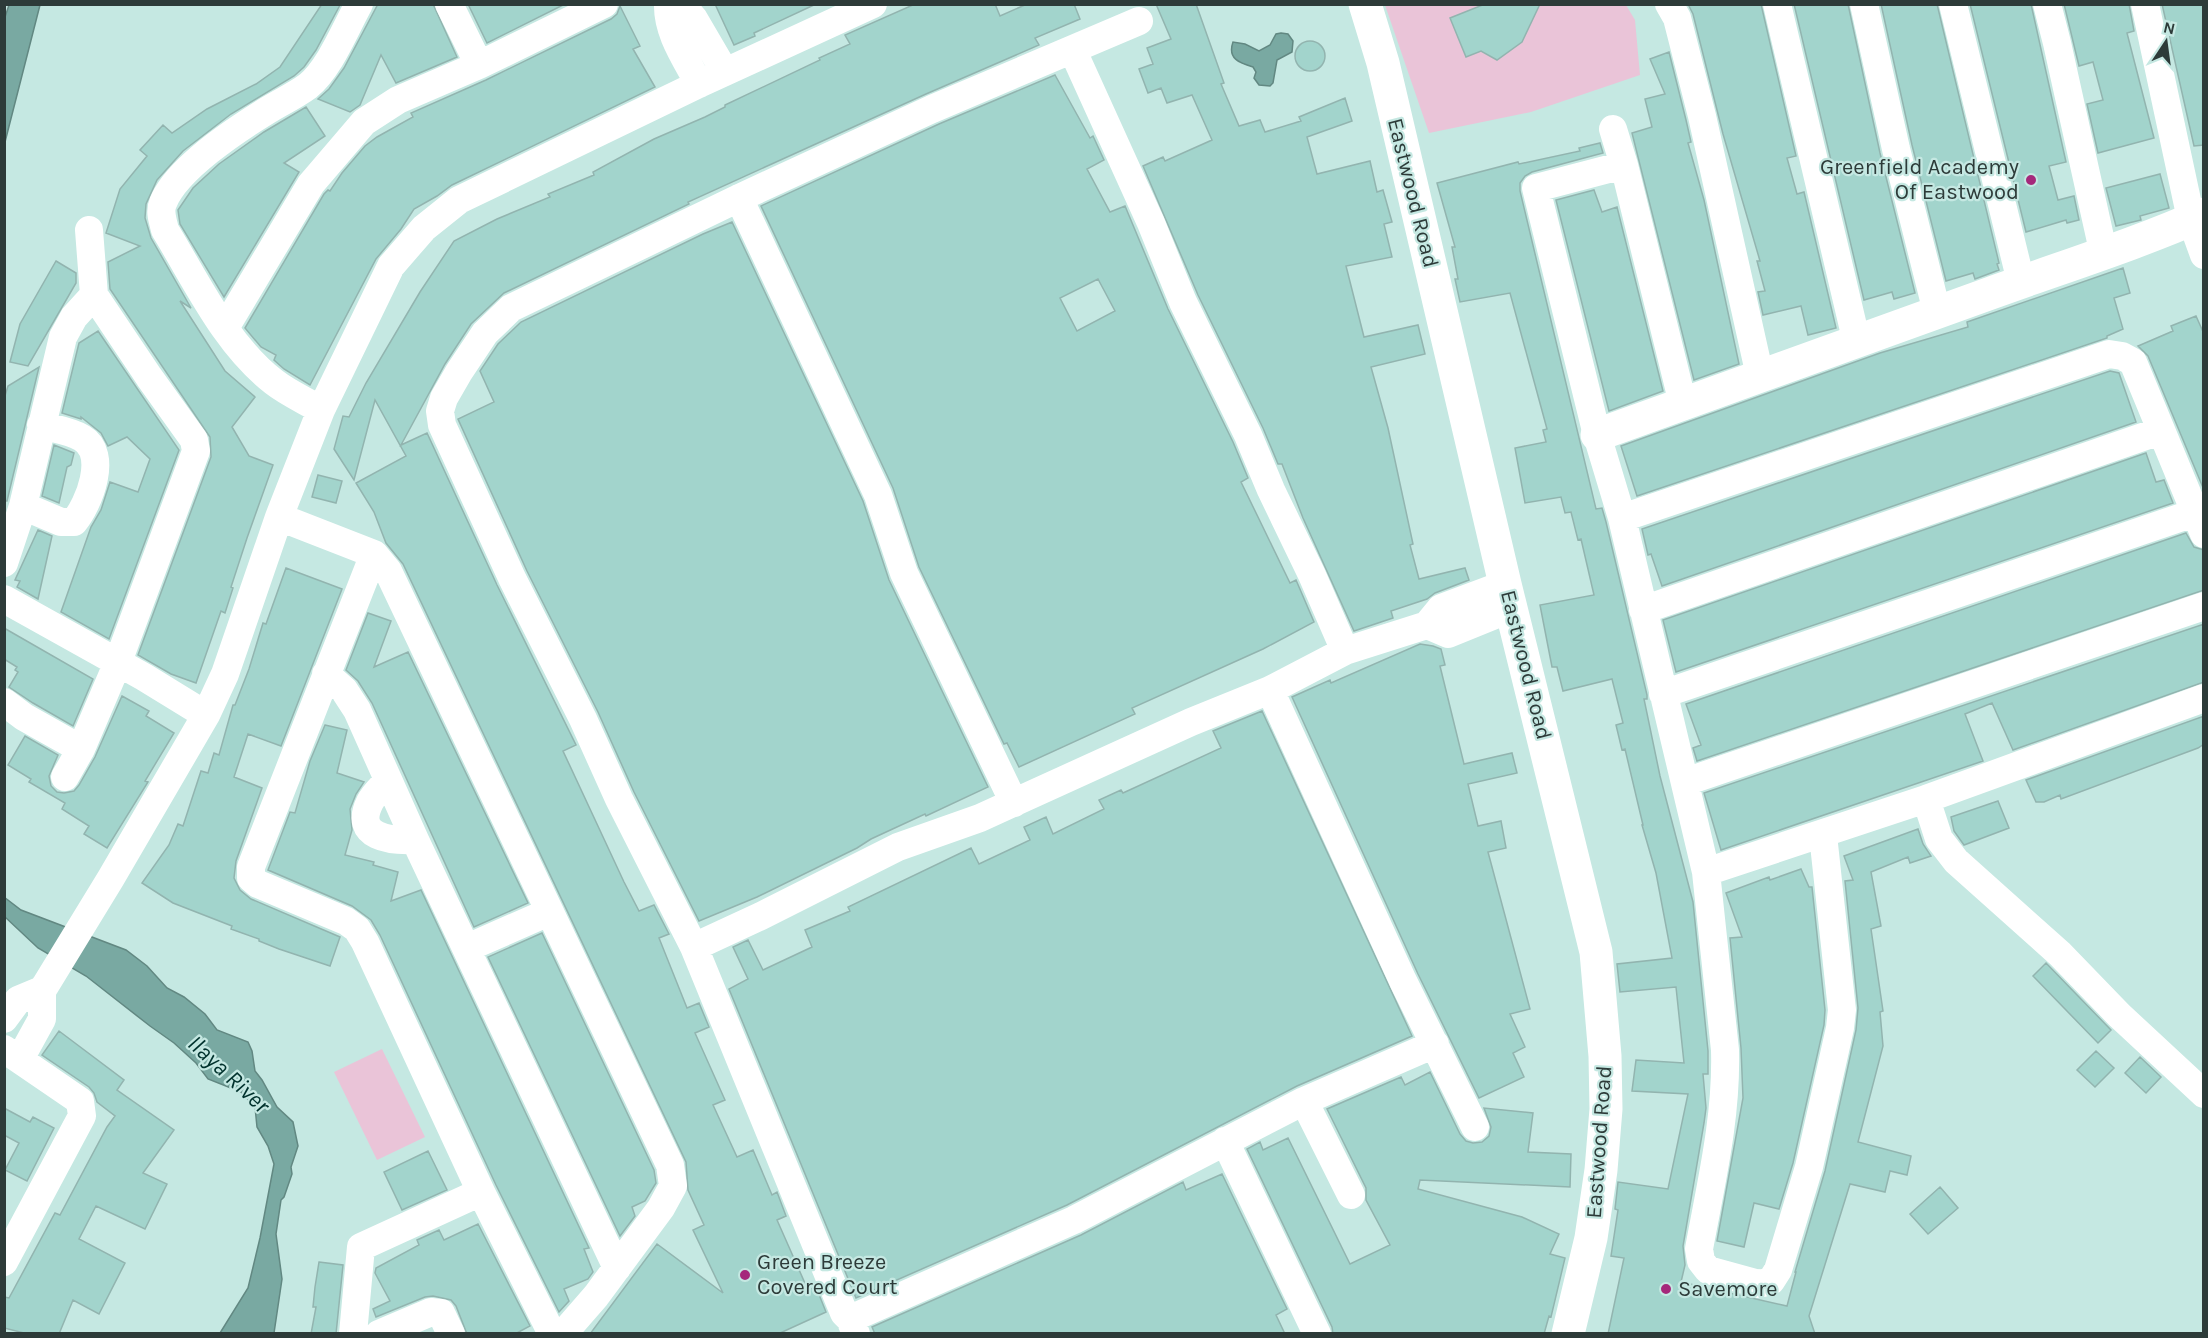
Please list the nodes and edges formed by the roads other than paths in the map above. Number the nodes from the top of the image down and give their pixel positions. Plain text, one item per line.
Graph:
1 (359, 4) edge
2 (449, 4) edge
3 (604, 4) edge
4 (668, 4) edge
5 (681, 4) edge
6 (873, 4) edge
7 (1365, 4) edge
8 (1669, 4) edge
9 (1777, 4) edge
10 (1864, 4) edge
11 (1953, 4) edge
12 (2047, 4) edge
13 (2145, 4) edge
14 (559, 14) edge
15 (1139, 21) dead end
16 (1073, 51) junction
17 (479, 65) junction
18 (712, 78) junction
19 (1613, 129) dead end
20 (1624, 165) junction
21 (739, 198) junction
22 (2197, 216) edge
23 (89, 230) dead end
24 (2104, 255) junction
25 (2204, 255) edge
26 (2020, 282) junction
27 (94, 296) junction
28 (1937, 312) junction
29 (225, 328) junction
30 (1857, 343) junction
31 (1760, 376) junction
32 (1683, 404) junction
33 (321, 410) junction
34 (41, 425) junction
35 (2160, 431) junction
36 (1597, 435) junction
37 (23, 506) junction
38 (279, 517) junction
39 (1622, 518) junction
40 (2199, 524) edge
41 (374, 554) junction
42 (4, 563) edge
43 (1508, 596) junction
44 (4, 599) edge
45 (2204, 606) edge
46 (1643, 610) junction
47 (1345, 651) junction
48 (118, 662) junction
49 (326, 674) junction
50 (1270, 690) junction
51 (1662, 694) junction
52 (2204, 698) edge
53 (4, 702) edge
54 (206, 715) junction
55 (81, 749) junction
56 (65, 777) dead end
57 (388, 780) junction
58 (1685, 782) junction
59 (1926, 800) junction
60 (1014, 802) junction
61 (1823, 835) junction
62 (416, 840) junction
63 (1706, 872) junction
64 (549, 912) junction
65 (694, 947) junction
66 (467, 948) junction
67 (45, 985) junction
68 (4, 1018) edge
69 (1436, 1044) junction
70 (12, 1054) edge
71 (2204, 1094) edge
72 (1304, 1101) junction
73 (1475, 1127) dead end
74 (1225, 1141) junction
75 (481, 1192) junction
76 (1351, 1195) dead end
77 (4, 1262) edge
78 (617, 1268) junction
79 (853, 1327) edge
80 (353, 1334) edge
81 (379, 1334) edge
82 (451, 1334) edge
83 (552, 1334) edge
84 (563, 1334) edge
85 (1317, 1334) edge
86 (1568, 1334) edge

1 - 29 street
2 - 17 street
3 - 14 street
4 - 18 street
5 - 18 street
6 - 18 street
7 - 43 main road, Eastwood Road
8 - 31 street
9 - 30 street
10 - 28 street
11 - 26 street
12 - 24 street
13 - 22 street
14 - 17 street
15 - 16 street
16 - 21 street
16 - 47 street
17 - 29 street
18 - 33 street
19 - 20 street
20 - 32 street
20 - 36 street
21 - 60 street
21 - 65 street
22 - 24 main road
22 - 25 street
23 - 27 street
24 - 26 main road
26 - 28 main road
27 - 34 street
27 - 48 street
28 - 30 main road
29 - 33 street
30 - 31 main road
31 - 32 main road
32 - 36 main road
33 - 38 street
34 - 37 street
34 - 37 street
35 - 39 street
35 - 40 street
35 - 46 street
36 - 39 street
37 - 42 street
38 - 41 street
38 - 54 street
39 - 46 street
40 - 51 street
41 - 49 street
41 - 64 street
43 - 47 street
43 - 86 main road, Eastwood Road
44 - 48 street
45 - 58 street
46 - 51 street
47 - 50 street
48 - 54 street
48 - 55 street
49 - 57 street
49 - 75 street
50 - 60 street
50 - 69 street
51 - 58 street
52 - 59 street
53 - 55 street
54 - 67 street
55 - 56 street
57 - 62 street
57 - 62 street
58 - 63 street
59 - 61 street
59 - 71 street
60 - 65 street
61 - 63 street
61 - 63 street
62 - 66 street
64 - 66 street
64 - 78 street
65 - 79 street
66 - 78 street
67 - 68 street
67 - 70 street
69 - 72 street
69 - 73 street
70 - 77 street
72 - 74 street
72 - 76 street
74 - 79 street
74 - 85 street
75 - 80 street
75 - 83 street
78 - 84 street
81 - 82 street

